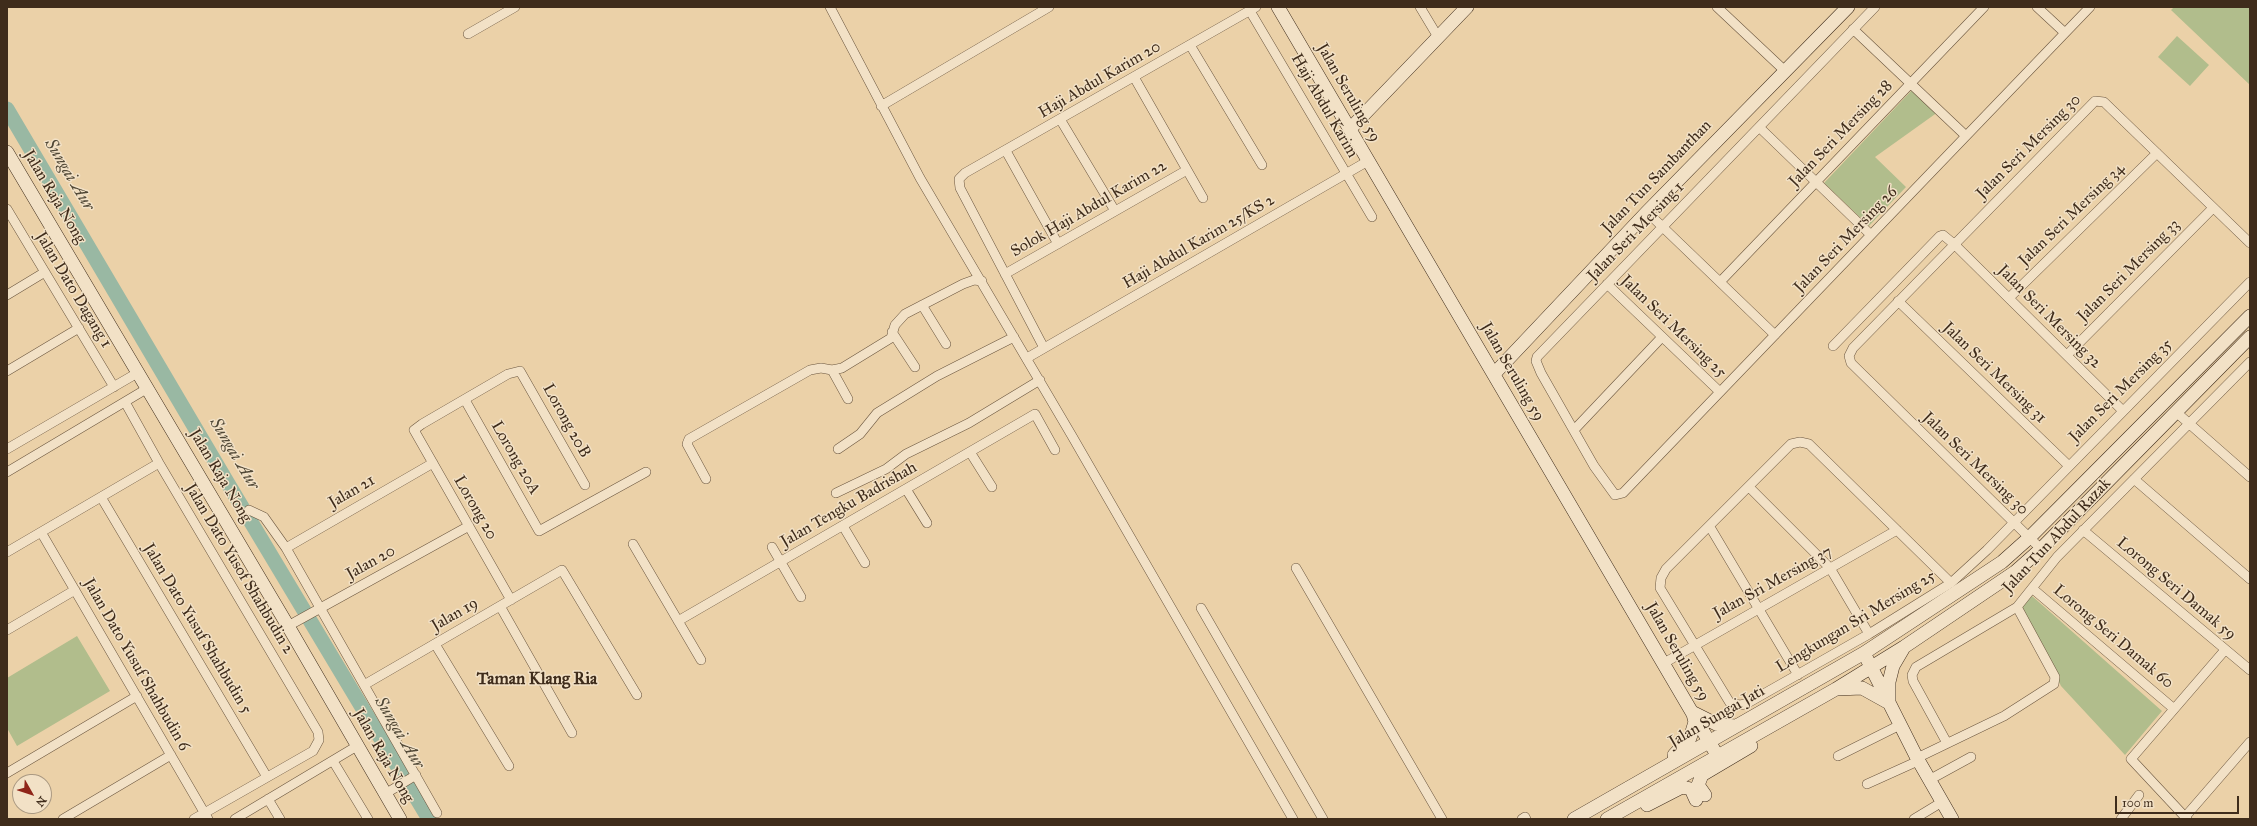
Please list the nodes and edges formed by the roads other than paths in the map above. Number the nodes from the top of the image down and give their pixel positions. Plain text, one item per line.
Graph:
1 (515, 7) edge
2 (830, 7) edge
3 (1049, 7) edge
4 (1278, 7) edge
5 (1420, 7) edge
6 (1467, 7) edge
7 (1848, 7) edge
8 (1875, 7) edge
9 (1984, 7) edge
10 (2037, 7) edge
11 (2090, 7) edge
12 (1721, 8) edge
13 (1253, 9) edge
14 (1853, 29) junction
15 (2065, 33) junction
16 (468, 34) dead end
17 (1438, 37) junction
18 (1190, 45) junction
19 (1785, 71) junction
20 (1134, 77) junction
21 (1911, 84) junction
22 (881, 106) junction
23 (1060, 120) junction
24 (1759, 127) junction
25 (1350, 129) junction
26 (1966, 136) junction
27 (1006, 151) junction
28 (7, 152) edge
29 (2157, 153) junction
30 (1368, 161) junction
31 (1262, 165) dead end
32 (1187, 170) junction
33 (1346, 174) junction
34 (1816, 182) junction
35 (1203, 198) dead end
36 (2213, 208) junction
37 (7, 209) edge
38 (1115, 211) junction
39 (1372, 217) dead end
40 (1655, 220) junction
41 (1871, 235) junction
42 (2250, 243) edge
43 (1058, 244) junction
44 (1954, 244) junction
45 (45, 272) junction
46 (1005, 274) junction
47 (982, 281) junction
48 (1720, 282) junction
49 (2250, 282) edge
50 (1606, 284) junction
51 (7, 295) edge
52 (2009, 298) junction
53 (1898, 301) junction
54 (922, 305) junction
55 (2250, 316) edge
56 (79, 328) junction
57 (892, 332) junction
58 (1775, 335) junction
59 (2250, 336) edge
60 (1014, 337) junction
61 (1662, 337) junction
62 (2224, 342) junction
63 (946, 344) dead end
64 (1833, 346) dead end
65 (1044, 348) junction
66 (2067, 355) junction
67 (1027, 358) junction
68 (2250, 362) edge
69 (915, 367) dead end
70 (832, 370) junction
71 (7, 371) edge
72 (138, 372) junction
73 (1494, 374) junction
74 (1040, 380) junction
75 (114, 387) junction
76 (148, 388) junction
77 (1720, 392) junction
78 (848, 399) dead end
79 (465, 400) junction
80 (125, 402) junction
81 (2123, 411) junction
82 (2176, 412) junction
83 (2189, 424) junction
84 (1574, 430) junction
85 (7, 449) edge
86 (838, 449) dead end
87 (1055, 450) dead end
88 (970, 452) junction
89 (159, 463) junction
90 (432, 463) junction
91 (2069, 466) junction
92 (7, 472) edge
93 (646, 472) dead end
94 (2250, 477) edge
95 (2134, 479) junction
96 (706, 480) dead end
97 (585, 485) dead end
98 (992, 487) dead end
99 (1749, 487) junction
100 (906, 489) junction
101 (836, 493) dead end
102 (1622, 493) joint
103 (101, 497) junction
104 (249, 510) dead end
105 (2014, 522) junction
106 (927, 523) dead end
107 (468, 526) junction
108 (843, 526) junction
109 (1710, 527) junction
110 (1897, 530) junction
111 (2083, 530) junction
112 (41, 532) junction
113 (2030, 537) junction
114 (632, 544) dead end
115 (772, 546) dead end
116 (286, 548) junction
117 (2041, 549) junction
118 (7, 552) edge
119 (781, 562) junction
120 (865, 563) dead end
121 (1296, 568) dead end
122 (1830, 568) junction
123 (2250, 579) edge
124 (1951, 583) junction
125 (2033, 589) junction
126 (74, 590) junction
127 (801, 598) dead end
128 (511, 600) junction
129 (500, 606) junction
130 (2017, 607) junction
131 (320, 608) junction
132 (1202, 608) dead end
133 (1758, 609) junction
134 (678, 621) junction
135 (288, 626) junction
136 (7, 630) edge
137 (1869, 634) junction
138 (435, 644) junction
139 (1695, 645) junction
140 (1904, 647) junction
141 (2225, 650) junction
142 (1864, 652) junction
143 (701, 660) dead end
144 (1664, 663) junction
145 (1872, 667) junction
146 (2250, 670) edge
147 (1798, 675) junction
148 (364, 685) junction
149 (1836, 689) junction
150 (137, 696) junction
151 (637, 696) dead end
152 (1889, 704) junction
153 (2173, 708) junction
154 (1692, 712) junction
155 (1735, 726) junction
156 (1768, 728) junction
157 (1894, 729) junction
158 (572, 733) dead end
159 (1709, 740) junction
160 (2250, 742) edge
161 (1947, 743) junction
162 (357, 746) junction
163 (171, 755) junction
164 (1717, 755) junction
165 (1838, 756) dead end
166 (1971, 757) dead end
167 (333, 760) junction
168 (1914, 762) junction
169 (508, 766) dead end
170 (7, 773) edge
171 (1653, 773) junction
172 (267, 777) junction
173 (409, 779) junction
174 (1929, 780) junction
175 (1867, 784) dead end
176 (385, 794) junction
177 (2139, 795) dead end
178 (268, 799) junction
179 (1937, 806) junction
180 (1625, 808) junction
181 (437, 813) dead end
182 (207, 816) edge
183 (2186, 818) edge
184 (63, 819) edge
185 (194, 819) edge
186 (234, 819) edge
187 (280, 819) edge
188 (368, 819) edge
189 (400, 819) edge
190 (1293, 819) edge
191 (1323, 819) edge
192 (1442, 819) edge
193 (1574, 819) edge
194 (1607, 819) edge
195 (1914, 819) edge
196 (1952, 819) edge
197 (2121, 819) edge

1 - 16 street
2 - 22 street
3 - 22 street
4 - 25 main road, Jalan Seruling 59
5 - 17 street
6 - 17 main road
7 - 19 main road, Jalan Tun Sambanthan
8 - 14 street, Jalan Seri Mersing 1
9 - 21 street, Jalan Seri Mersing 28
10 - 15 street
11 - 15 street, Jalan Seri Mersing 26
12 - 19 street
13 - 18 street, Haji Abdul Karim 20
13 - 33 street, Haji Abdul Karim
14 - 21 street
14 - 24 street, Jalan Seri Mersing 1
15 - 26 street, Jalan Seri Mersing 26
17 - 25 main road
18 - 20 street, Haji Abdul Karim 20
18 - 31 street
19 - 40 main road, Jalan Tun Sambanthan
20 - 23 street, Haji Abdul Karim 20
20 - 32 street
21 - 26 street
21 - 34 street, Jalan Seri Mersing 28
22 - 47 street
23 - 27 street, Haji Abdul Karim 20
23 - 38 street
24 - 34 street
24 - 40 street, Jalan Seri Mersing 1
25 - 30 main road, Jalan Seruling 59
26 - 41 street, Jalan Seri Mersing 26
27 - 43 street
27 - 46 street, Haji Abdul Karim 20
28 - 72 main road, Jalan Raja Nong
29 - 36 street, Jalan Seri Mersing 30
29 - 44 street, Jalan Seri Mersing 30
29 - 52 street, Jalan Seri Mersing 34
30 - 33 street, Haji Abdul Karim 25/KS 2
30 - 73 main road, Jalan Seruling 59
32 - 35 street
32 - 38 street, Solok Haji Abdul Karim 22
33 - 39 street, Haji Abdul Karim
33 - 65 street, Haji Abdul Karim 25/KS 2
34 - 41 street
34 - 48 street, Jalan Seri Mersing 28
36 - 42 street, Jalan Seri Mersing 30
36 - 66 street, Jalan Seri Mersing 33
37 - 45 street, Jalan Dato Dagang 1
38 - 43 street, Solok Haji Abdul Karim 22
40 - 48 street
40 - 50 street, Jalan Seri Mersing 1
40 - 73 main road, Jalan Tun Sambanthan
41 - 58 street, Jalan Seri Mersing 26
43 - 46 street, Solok Haji Abdul Karim 22
44 - 52 street, Jalan Seri Mersing 32
44 - 53 street, Jalan Seri Mersing 30
44 - 64 street
45 - 51 street
45 - 56 street, Jalan Dato Dagang 1
46 - 65 street
47 - 54 street
47 - 60 street
48 - 58 street
49 - 81 street, Jalan Seri Mersing 35
50 - 61 street, Jalan Seri Mersing 25
50 - 84 street, Jalan Seri Mersing 1
52 - 66 street, Jalan Seri Mersing 32
53 - 91 street, Jalan Seri Mersing 31
53 - 105 street, Jalan Seri Mersing 30
54 - 57 street
54 - 63 street
55 - 62 main road, Jalan Tun Abdul Razak
56 - 71 street
56 - 75 street, Jalan Dato Dagang 1
57 - 69 street
57 - 70 street
58 - 77 street, Jalan Seri Mersing 26
59 - 62 main road
59 - 82 main road, Jalan Tun Abdul Razak
60 - 67 street
60 - 86 street
61 - 77 street, Jalan Seri Mersing 25
61 - 84 street
62 - 113 main road, Jalan Tun Abdul Razak
65 - 67 street, Haji Abdul Karim 25/KS 2
66 - 81 street, Jalan Seri Mersing 32
67 - 74 street
68 - 83 street, Jalan Tun Abdul Razak
70 - 78 street
70 - 96 street
72 - 75 street
72 - 76 main road, Jalan Raja Nong
73 - 144 main road, Jalan Seruling 59
74 - 101 street
74 - 190 street
75 - 85 street
76 - 80 street
76 - 135 main road, Jalan Raja Nong
77 - 102 street, Jalan Seri Mersing 26
79 - 90 street, Lorong 20
79 - 93 street, Lorong 20A
79 - 97 street, Lorong 20B
80 - 89 street, Jalan Dato Yusof Shahbudin 2
80 - 92 street
81 - 91 street, Jalan Seri Mersing 35
82 - 83 street
82 - 117 main road, Jalan Tun Abdul Razak
83 - 94 street
83 - 95 street, Jalan Tun Abdul Razak
84 - 102 street, Jalan Seri Mersing 1
87 - 88 street, Jalan Tengku Badrishah
88 - 98 street
88 - 100 street, Jalan Tengku Badrishah
89 - 103 street
89 - 172 street, Jalan Dato Yusof Shahbudin 2
90 - 107 street, Lorong 20
90 - 116 street, Jalan 21
91 - 105 street, Jalan Seri Mersing 35
95 - 111 street, Jalan Tun Abdul Razak
95 - 123 street
99 - 109 street, Lengkungan Sri Mersing 25
99 - 110 street, Lengkungan Sri Mersing 25
99 - 122 street
100 - 106 street
100 - 108 street, Jalan Tengku Badrishah
103 - 112 street
103 - 172 street, Jalan Dato Yusuf Shahbudin 5
104 - 116 street
105 - 113 street, Jalan Seri Mersing 30
105 - 124 street, Lengkungan Sri Mersing 25
107 - 128 street, Lorong 20
107 - 131 street, Jalan 20
108 - 119 street, Jalan Tengku Badrishah
108 - 120 street
109 - 133 street
109 - 139 street, Lengkungan Sri Mersing 25
110 - 122 street, Jalan Sri Mersing 37
110 - 124 street, Lengkungan Sri Mersing 25
111 - 125 street, Jalan Tun Abdul Razak
111 - 141 street, Lorong Seri Damak 59
112 - 118 street
112 - 126 street, Jalan Dato Yusuf Shahbudin 6
113 - 117 street, Jalan Seri Mersing 30
113 - 142 main road, Jalan Tun Abdul Razak
114 - 134 street
115 - 119 street
116 - 131 street
117 - 140 main road, Jalan Tun Abdul Razak
119 - 127 street
119 - 134 street, Jalan Tengku Badrishah
121 - 192 street
122 - 133 street, Jalan Sri Mersing 37
122 - 137 street
124 - 137 street, Lengkungan Sri Mersing 25
125 - 130 street, Jalan Tun Abdul Razak
125 - 153 street, Lorong Seri Damak 60
126 - 136 street
126 - 150 street, Jalan Dato Yusuf Shahbudin 6
128 - 129 street, Jalan 19
128 - 151 street, Jalan 19
129 - 138 street, Jalan 19
129 - 158 street
130 - 161 street, Jalan Tun Abdul Razak
130 - 161 street
131 - 135 street, Jalan 20
131 - 148 street
132 - 191 street
133 - 139 street, Jalan Sri Mersing 37
133 - 147 street
134 - 143 street
135 - 162 main road, Jalan Raja Nong
137 - 147 street, Lengkungan Sri Mersing 25
138 - 148 street, Jalan 19
138 - 169 street
139 - 144 street, Jalan Sri Mersing 37
139 - 147 street, Lengkungan Sri Mersing 25
140 - 145 main road, Jalan Tun Abdul Razak
140 - 152 main road
141 - 146 street, Lorong Seri Damak 59
141 - 153 street
142 - 145 main road
142 - 155 main road, Jalan Sungai Jati
144 - 154 main road, Jalan Seruling 59
145 - 149 main road, Jalan Sungai Jati
145 - 152 main road
148 - 173 street
149 - 152 main road
149 - 156 main road, Jalan Sungai Jati
150 - 163 street, Jalan Dato Yusuf Shahbudin 6
150 - 170 street
152 - 157 main road
153 - 183 street
154 - 155 main road
154 - 159 main road, Jalan Seruling 59
154 - 171 main road
155 - 159 main road, Jalan Sungai Jati
156 - 164 main road, Jalan Sungai Jati
156 - 180 main road
157 - 165 street
157 - 168 main road
159 - 164 main road, Jalan Seruling 59
159 - 171 main road, Jalan Sungai Jati
160 - 183 street
161 - 168 street
162 - 167 street
162 - 176 main road, Jalan Raja Nong
163 - 182 street, Jalan Dato Yusuf Shahbudin 6
163 - 184 street
164 - 180 main road, Jalan Sungai Jati
166 - 174 street
167 - 178 street
167 - 188 street
168 - 174 main road
168 - 175 street
171 - 193 main road, Jalan Sungai Jati
172 - 182 street
173 - 176 street
173 - 181 street
174 - 179 main road
176 - 189 main road, Jalan Raja Nong
177 - 197 street
178 - 186 street
178 - 187 street
179 - 195 street
179 - 196 main road
180 - 194 main road, Jalan Sungai Jati
182 - 185 street

